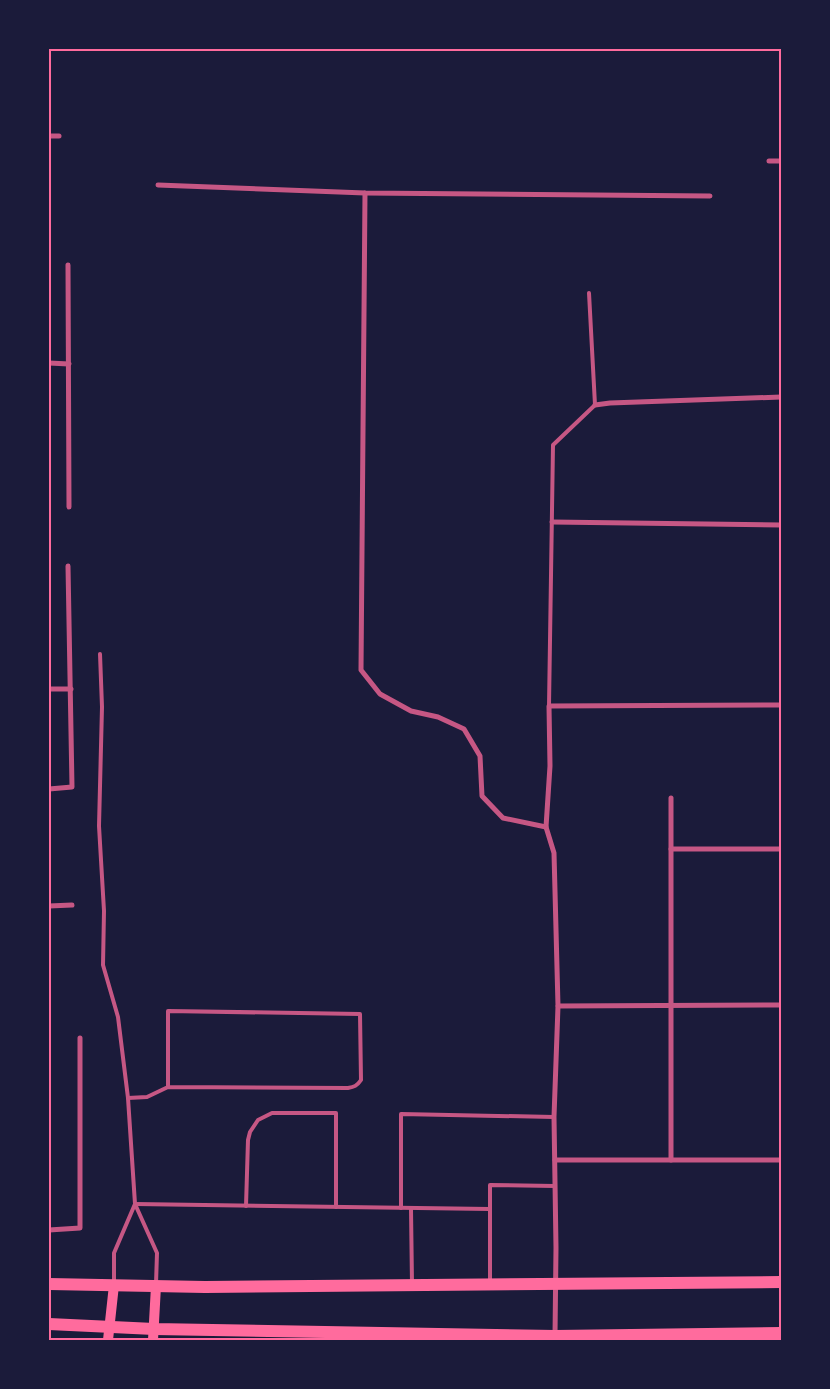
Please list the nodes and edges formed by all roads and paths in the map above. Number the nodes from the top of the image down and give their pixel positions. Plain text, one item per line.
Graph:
1 (49, 136) edge
2 (59, 136) dead end
3 (769, 161) dead end
4 (781, 161) edge
5 (158, 185) dead end
6 (365, 193) junction
7 (710, 196) dead end
8 (68, 265) dead end
9 (589, 293) dead end
10 (49, 363) edge
11 (69, 364) junction
12 (781, 397) edge
13 (595, 405) junction
14 (69, 507) dead end
15 (552, 522) junction
16 (781, 525) edge
17 (68, 566) dead end
18 (100, 654) dead end
19 (49, 689) edge
20 (71, 689) junction
21 (781, 705) edge
22 (549, 706) junction
23 (49, 789) edge
24 (671, 798) dead end
25 (546, 827) junction
26 (671, 849) junction
27 (781, 849) edge
28 (72, 905) dead end
29 (49, 906) edge
30 (671, 1005) junction
31 (781, 1005) edge
32 (558, 1006) junction
33 (80, 1038) dead end
34 (168, 1088) junction
35 (128, 1098) junction
36 (554, 1116) junction
37 (555, 1160) junction
38 (671, 1160) junction
39 (781, 1160) edge
40 (555, 1186) junction
41 (135, 1204) junction
42 (246, 1206) junction
43 (336, 1207) junction
44 (401, 1208) junction
45 (411, 1209) junction
46 (490, 1209) junction
47 (49, 1230) edge
48 (781, 1282) edge
49 (49, 1284) edge
50 (556, 1284) junction
51 (114, 1285) junction
52 (412, 1285) junction
53 (490, 1285) junction
54 (156, 1286) junction
55 (49, 1324) edge
56 (781, 1333) edge
57 (109, 1334) edge
58 (154, 1335) edge
59 (555, 1336) junction

1 - 2 street
3 - 4 street
5 - 6 street
6 - 7 street
6 - 25 street
8 - 11 street
9 - 13 lane
10 - 11 street
11 - 14 street
12 - 13 street
13 - 15 lane
15 - 16 street
15 - 22 lane
17 - 20 street
18 - 35 lane
19 - 20 street
20 - 23 street
21 - 22 street
22 - 25 street
24 - 26 street
25 - 32 street
26 - 27 street
26 - 30 street
28 - 29 street
30 - 31 street
30 - 32 street
30 - 38 street
32 - 36 street
33 - 47 street
34 - 34 lane
34 - 35 lane
35 - 41 lane
36 - 37 street
36 - 44 lane
37 - 38 street
37 - 40 street
38 - 39 street
40 - 46 lane
40 - 50 street
41 - 42 lane
41 - 51 lane
41 - 54 lane
42 - 43 lane
42 - 43 lane
43 - 44 lane
44 - 45 lane
45 - 46 lane
45 - 52 lane
46 - 53 lane
48 - 50 main road
49 - 51 main road
50 - 53 main road
50 - 59 street
51 - 54 main road
51 - 57 main road
52 - 53 main road
52 - 54 main road
54 - 58 main road
55 - 57 main road
56 - 59 main road
57 - 58 main road
58 - 59 main road

